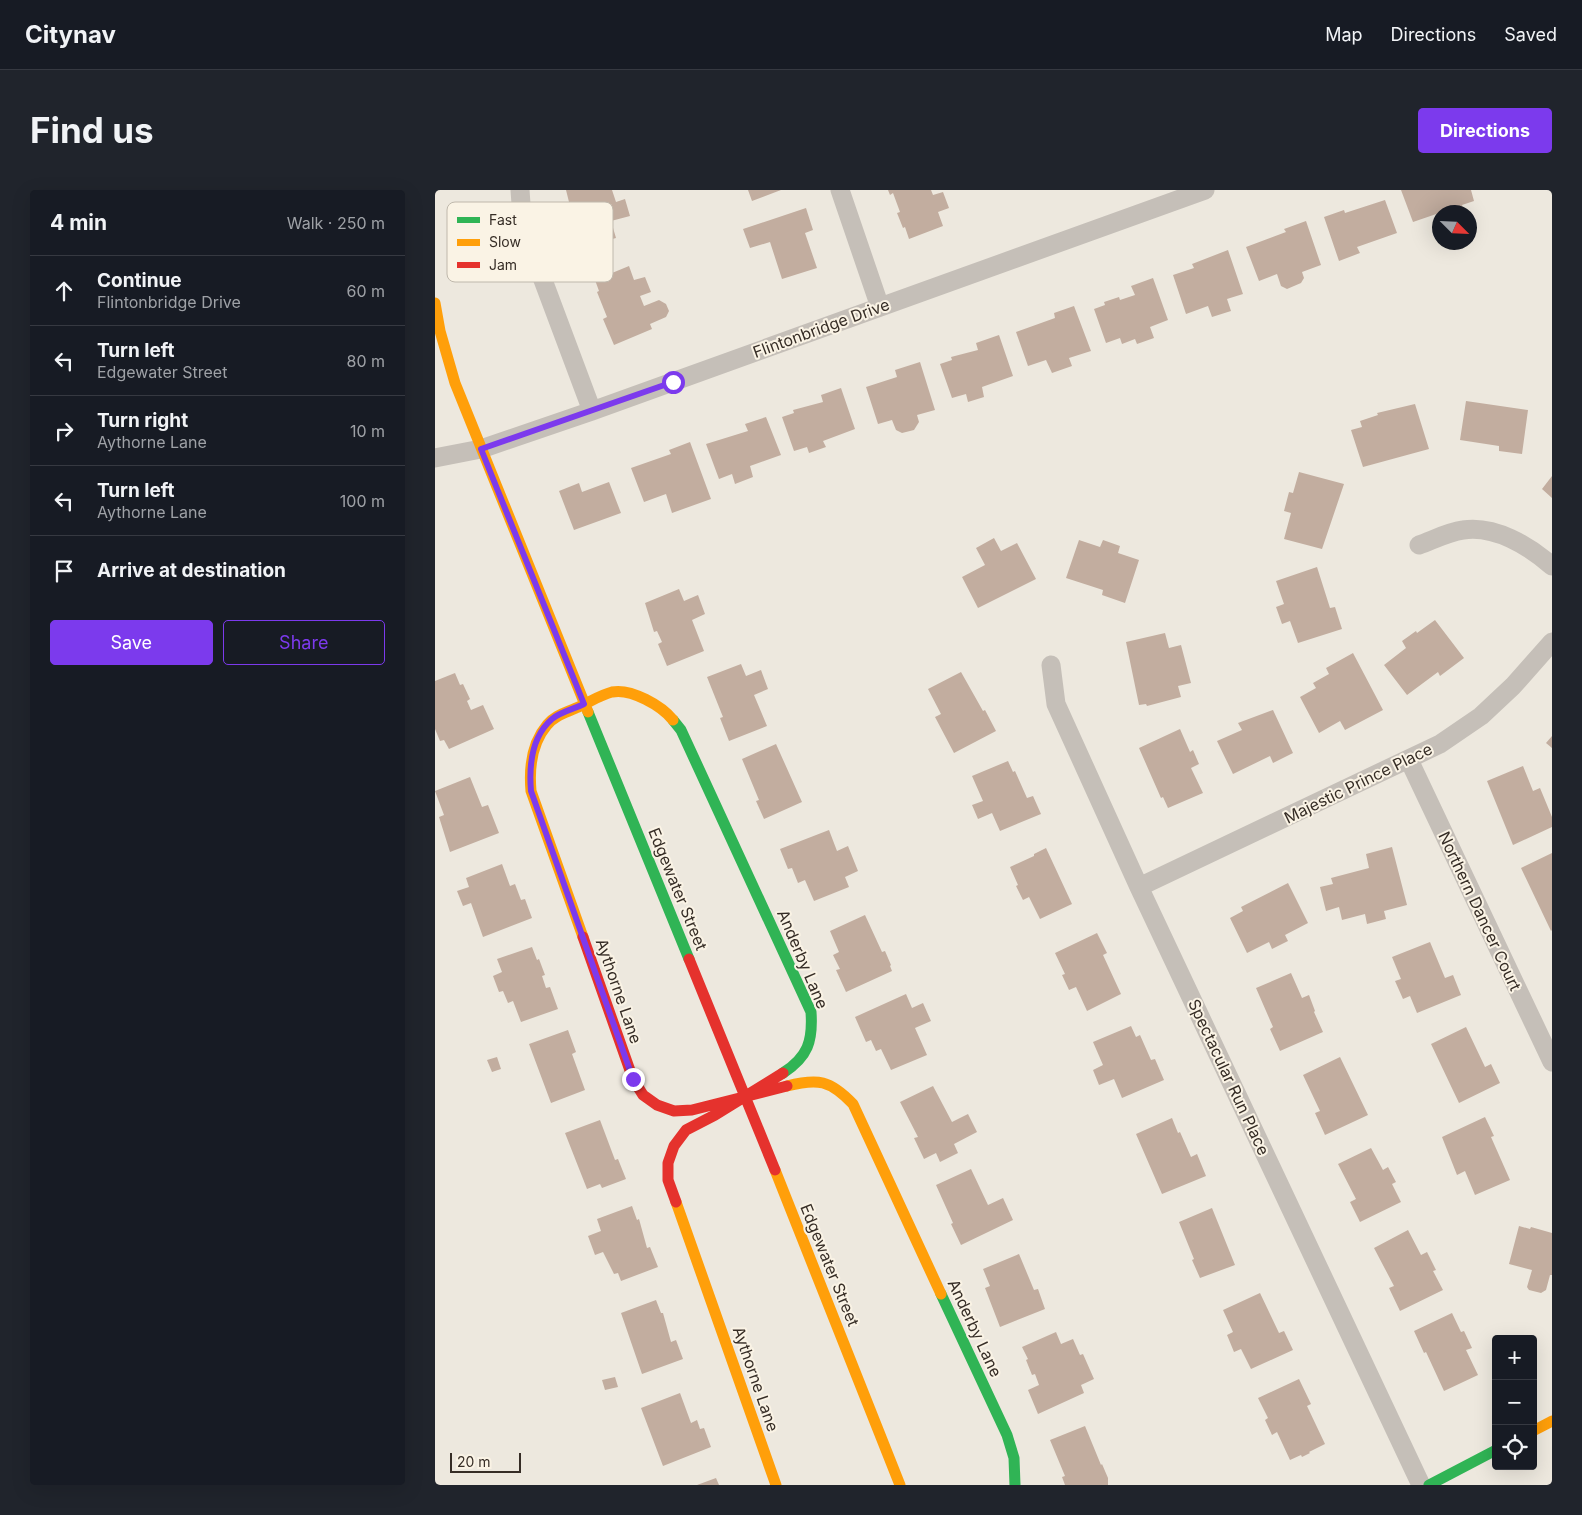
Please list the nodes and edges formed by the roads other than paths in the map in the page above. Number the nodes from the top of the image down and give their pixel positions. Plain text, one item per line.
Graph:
1 (840, 190) edge
2 (1205, 190) edge
3 (544, 282) edge
4 (435, 303) edge
5 (880, 307) junction
6 (592, 411) junction
7 (481, 449) junction
8 (435, 458) edge
9 (1419, 545) dead end
10 (1552, 566) edge
11 (1552, 642) edge
12 (1051, 665) dead end
13 (584, 704) junction
14 (1409, 760) junction
15 (1139, 888) junction
16 (1552, 1062) edge
17 (745, 1096) junction
18 (1552, 1421) edge
19 (1537, 1429) edge
20 (1492, 1452) edge
21 (776, 1485) edge
22 (900, 1485) edge
23 (1015, 1485) edge
24 (1421, 1485) edge
25 (1429, 1485) edge

1 - 5 street
2 - 5 street, Flintonbridge Drive
3 - 6 street
4 - 7 street, Edgewater Street
5 - 6 street, Flintonbridge Drive
6 - 7 street, Flintonbridge Drive
7 - 8 street, Flintonbridge Drive
7 - 13 street, Edgewater Street
9 - 10 street
11 - 14 street, Majestic Prince Place
12 - 15 street, Spectacular Run Place
13 - 17 street, Edgewater Street
13 - 17 street, Anderby Lane
13 - 17 street, Aythorne Lane
14 - 15 street, Majestic Prince Place
14 - 16 street, Northern Dancer Court
15 - 24 street, Spectacular Run Place
17 - 21 street, Aythorne Lane
17 - 22 street, Edgewater Street
17 - 23 street, Anderby Lane
18 - 19 street
20 - 25 street

